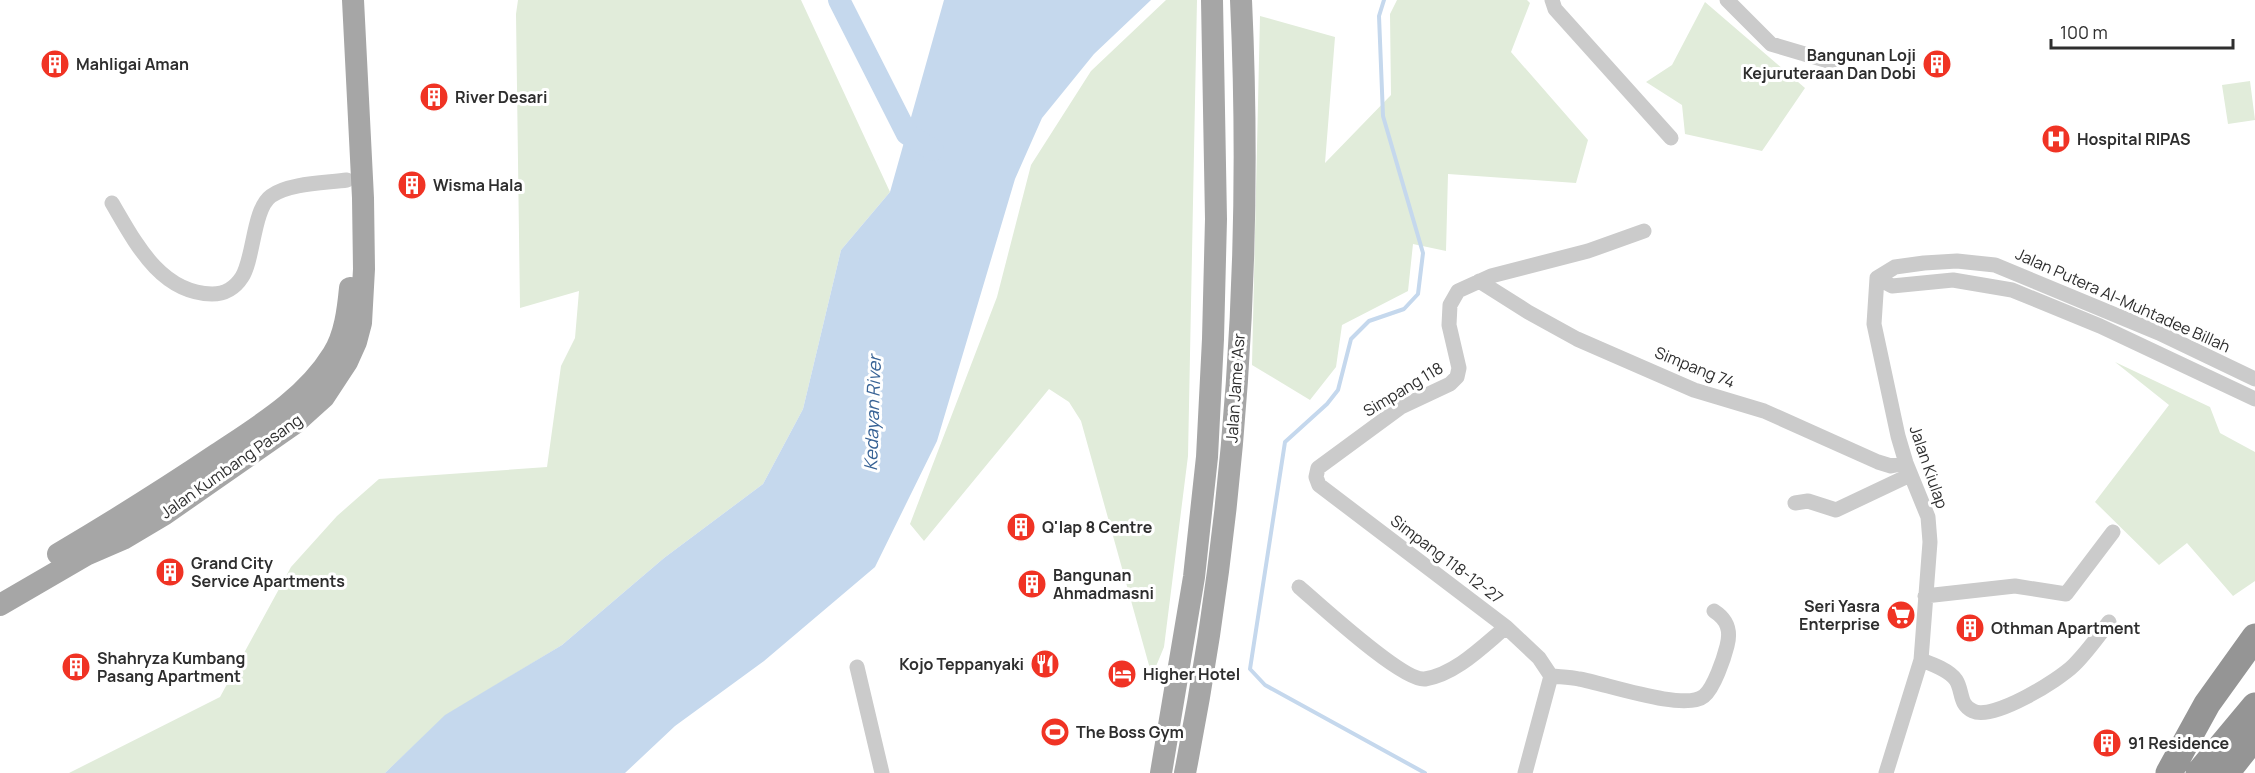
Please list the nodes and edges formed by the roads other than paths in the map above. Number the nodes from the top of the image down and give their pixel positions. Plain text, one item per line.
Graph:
1 (339, 0) edge
2 (353, 0) edge
3 (1212, 0) edge
4 (1552, 0) edge
5 (1727, 0) edge
6 (1242, 8) edge
7 (1835, 63) dead end
8 (1671, 138) dead end
9 (347, 180) junction
10 (112, 203) dead end
11 (1644, 231) dead end
12 (1877, 278) junction
13 (1479, 280) junction
14 (2255, 379) edge
15 (2255, 399) edge
16 (1908, 469) junction
17 (1316, 477) joint
18 (1795, 503) dead end
19 (2113, 532) dead end
20 (1299, 587) dead end
21 (0, 588) edge
22 (1925, 596) junction
23 (0, 605) edge
24 (1714, 611) dead end
25 (2109, 622) dead end
26 (1506, 627) junction
27 (2255, 637) edge
28 (1921, 660) junction
29 (857, 668) dead end
30 (1551, 676) junction
31 (2255, 706) edge
32 (2255, 736) edge
33 (2255, 757) edge
34 (882, 773) edge
35 (1161, 773) edge
36 (1185, 773) edge
37 (1525, 773) edge
38 (1886, 773) edge
39 (2169, 773) edge
40 (2199, 773) edge
41 (2226, 773) edge
42 (2240, 773) edge

1 - 9 main road, Jalan Kumbang Pasang
2 - 23 main road, Jalan Kumbang Pasang
3 - 35 main road, Jalan Jame 'Asr
4 - 8 street
5 - 7 street
6 - 36 main road, Jalan Jame 'Asr
9 - 10 street
9 - 21 main road, Jalan Kumbang Pasang
11 - 13 street, Simpang 118
12 - 14 street, Jalan Putera Al-Muhtadee Billah
12 - 15 street, Jalan Putera Al-Muhtadee Billah
12 - 16 street, Jalan Kiulap
13 - 16 street, Simpang 74
13 - 17 street, Simpang 118
16 - 18 street
16 - 22 street, Jalan Kiulap
17 - 26 street, Simpang 118-12-27
19 - 22 street
20 - 26 street
22 - 28 street, Jalan Kiulap
24 - 30 street
25 - 28 street
26 - 30 street, Simpang 118-12-27
27 - 39 highway
28 - 38 street, Jalan Kiulap
29 - 34 street
30 - 37 street
31 - 40 highway
32 - 41 highway
33 - 42 highway

